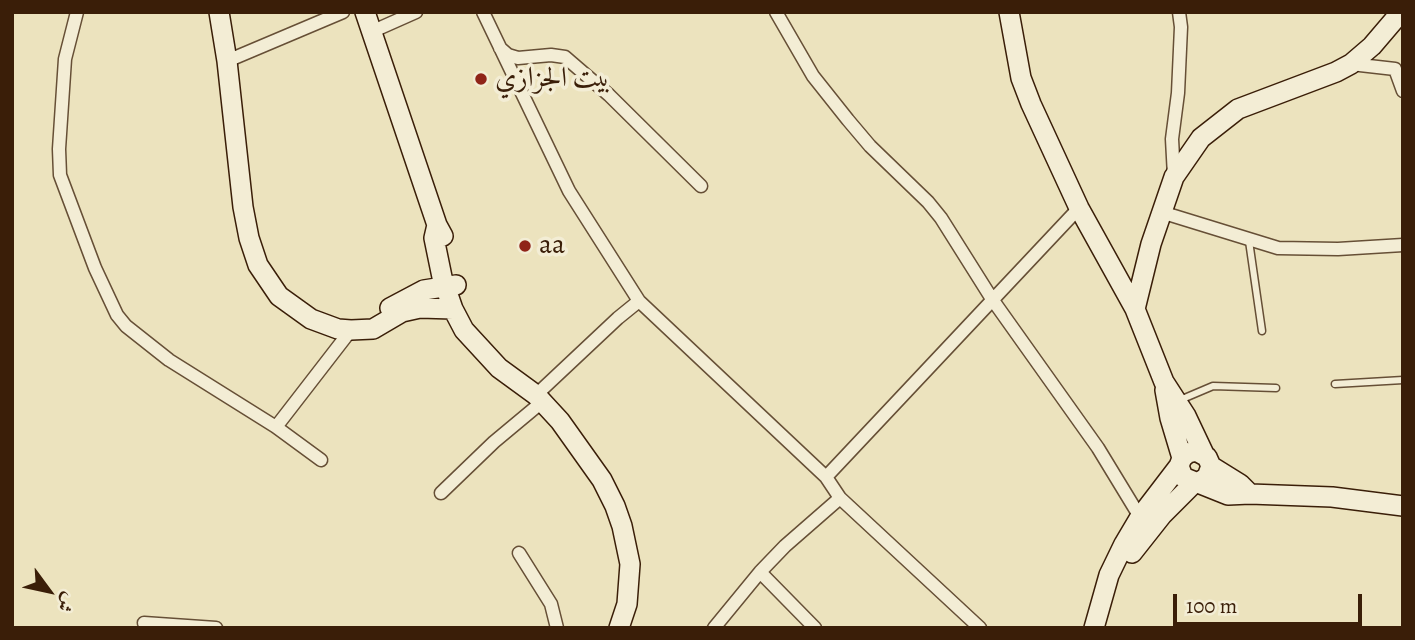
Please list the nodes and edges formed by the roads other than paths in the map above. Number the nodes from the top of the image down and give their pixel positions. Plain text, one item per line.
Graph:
1 (77, 12) edge
2 (219, 12) edge
3 (343, 12) edge
4 (365, 12) edge
5 (416, 12) edge
6 (483, 12) edge
7 (776, 12) edge
8 (1009, 12) edge
9 (1179, 12) edge
10 (1401, 12) edge
11 (371, 32) junction
12 (500, 48) junction
13 (227, 61) junction
14 (1351, 64) junction
15 (1399, 69) edge
16 (1403, 91) edge
17 (1174, 177) junction
18 (701, 186) dead end
19 (1079, 208) junction
20 (1161, 212) junction
21 (1249, 241) junction
22 (1403, 245) edge
23 (451, 286) junction
24 (992, 299) junction
25 (639, 301) junction
26 (453, 309) junction
27 (1135, 309) junction
28 (357, 330) junction
29 (1262, 331) dead end
30 (475, 340) junction
31 (1403, 380) edge
32 (1164, 382) junction
33 (1335, 384) dead end
34 (1276, 388) dead end
35 (539, 398) junction
36 (1177, 403) junction
37 (276, 427) junction
38 (321, 460) dead end
39 (1207, 460) junction
40 (1181, 462) junction
41 (826, 477) junction
42 (1196, 483) junction
43 (441, 493) dead end
44 (1250, 494) junction
45 (840, 498) junction
46 (1403, 506) edge
47 (1140, 517) junction
48 (519, 553) dead end
49 (760, 572) junction
50 (1114, 577) junction
51 (144, 623) dead end
52 (216, 628) edge
53 (557, 628) edge
54 (619, 628) edge
55 (714, 628) edge
56 (815, 628) edge
57 (980, 628) edge
58 (1094, 628) edge
59 (1102, 628) edge

1 - 37 street
2 - 13 street
3 - 13 street
4 - 11 street
5 - 11 street
6 - 12 street
7 - 24 street
8 - 19 street
9 - 17 street
10 - 14 street
11 - 23 street
12 - 18 street
12 - 25 street
13 - 28 street
14 - 15 street
14 - 17 street
15 - 16 street
17 - 20 street
19 - 24 street
19 - 27 street
20 - 21 street
20 - 27 street
21 - 22 street
21 - 29 lane
23 - 26 street
23 - 28 street
23 - 30 street
24 - 41 street
24 - 47 street
25 - 35 street
25 - 41 street
26 - 28 street
26 - 30 street
27 - 32 street
28 - 37 street
30 - 35 street
31 - 33 lane
32 - 36 street
32 - 40 street
34 - 36 lane
35 - 43 street
35 - 54 street
36 - 39 street
37 - 38 street
39 - 40 street
39 - 42 street
39 - 44 street
40 - 42 street
40 - 47 street
41 - 45 street
42 - 44 street
42 - 50 street
44 - 46 street
45 - 49 street
45 - 57 street
47 - 50 street
48 - 53 street
49 - 55 street
49 - 56 street
50 - 58 street
50 - 59 street
51 - 52 street

